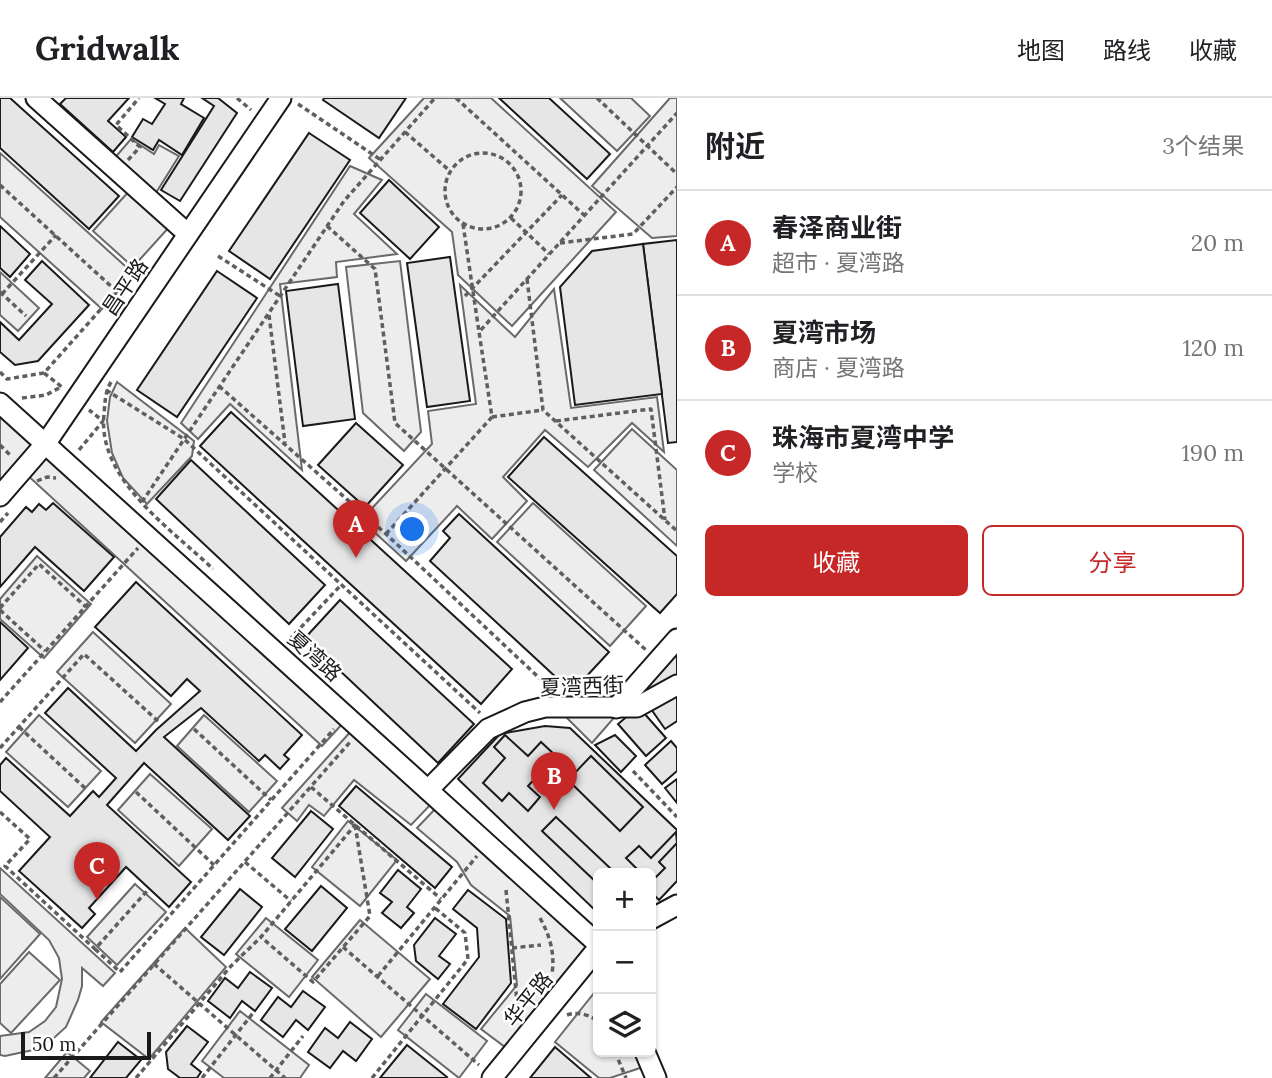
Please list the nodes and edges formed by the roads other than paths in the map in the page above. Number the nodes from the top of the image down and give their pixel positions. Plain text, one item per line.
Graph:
1 (36, 98) edge
2 (289, 101) edge
3 (188, 234) junction
4 (0, 403) edge
5 (46, 443) junction
6 (7, 501) edge
7 (677, 639) edge
8 (677, 685) edge
9 (616, 708) junction
10 (428, 790) junction
11 (677, 905) edge
12 (656, 916) edge
13 (593, 941) edge
14 (593, 952) edge
15 (647, 1057) edge
16 (488, 1074) edge
17 (656, 1078) edge

1 - 3 street
2 - 3 street, 昌平路
3 - 5 street, 昌平路
4 - 5 street, 夏湾路
5 - 6 street, 昌平路
5 - 10 street, 夏湾路
7 - 9 street
8 - 9 street, 夏湾西街
9 - 10 street, 夏湾西街
10 - 13 street, 夏湾路
11 - 12 street
14 - 16 street, 华平路
15 - 17 street

